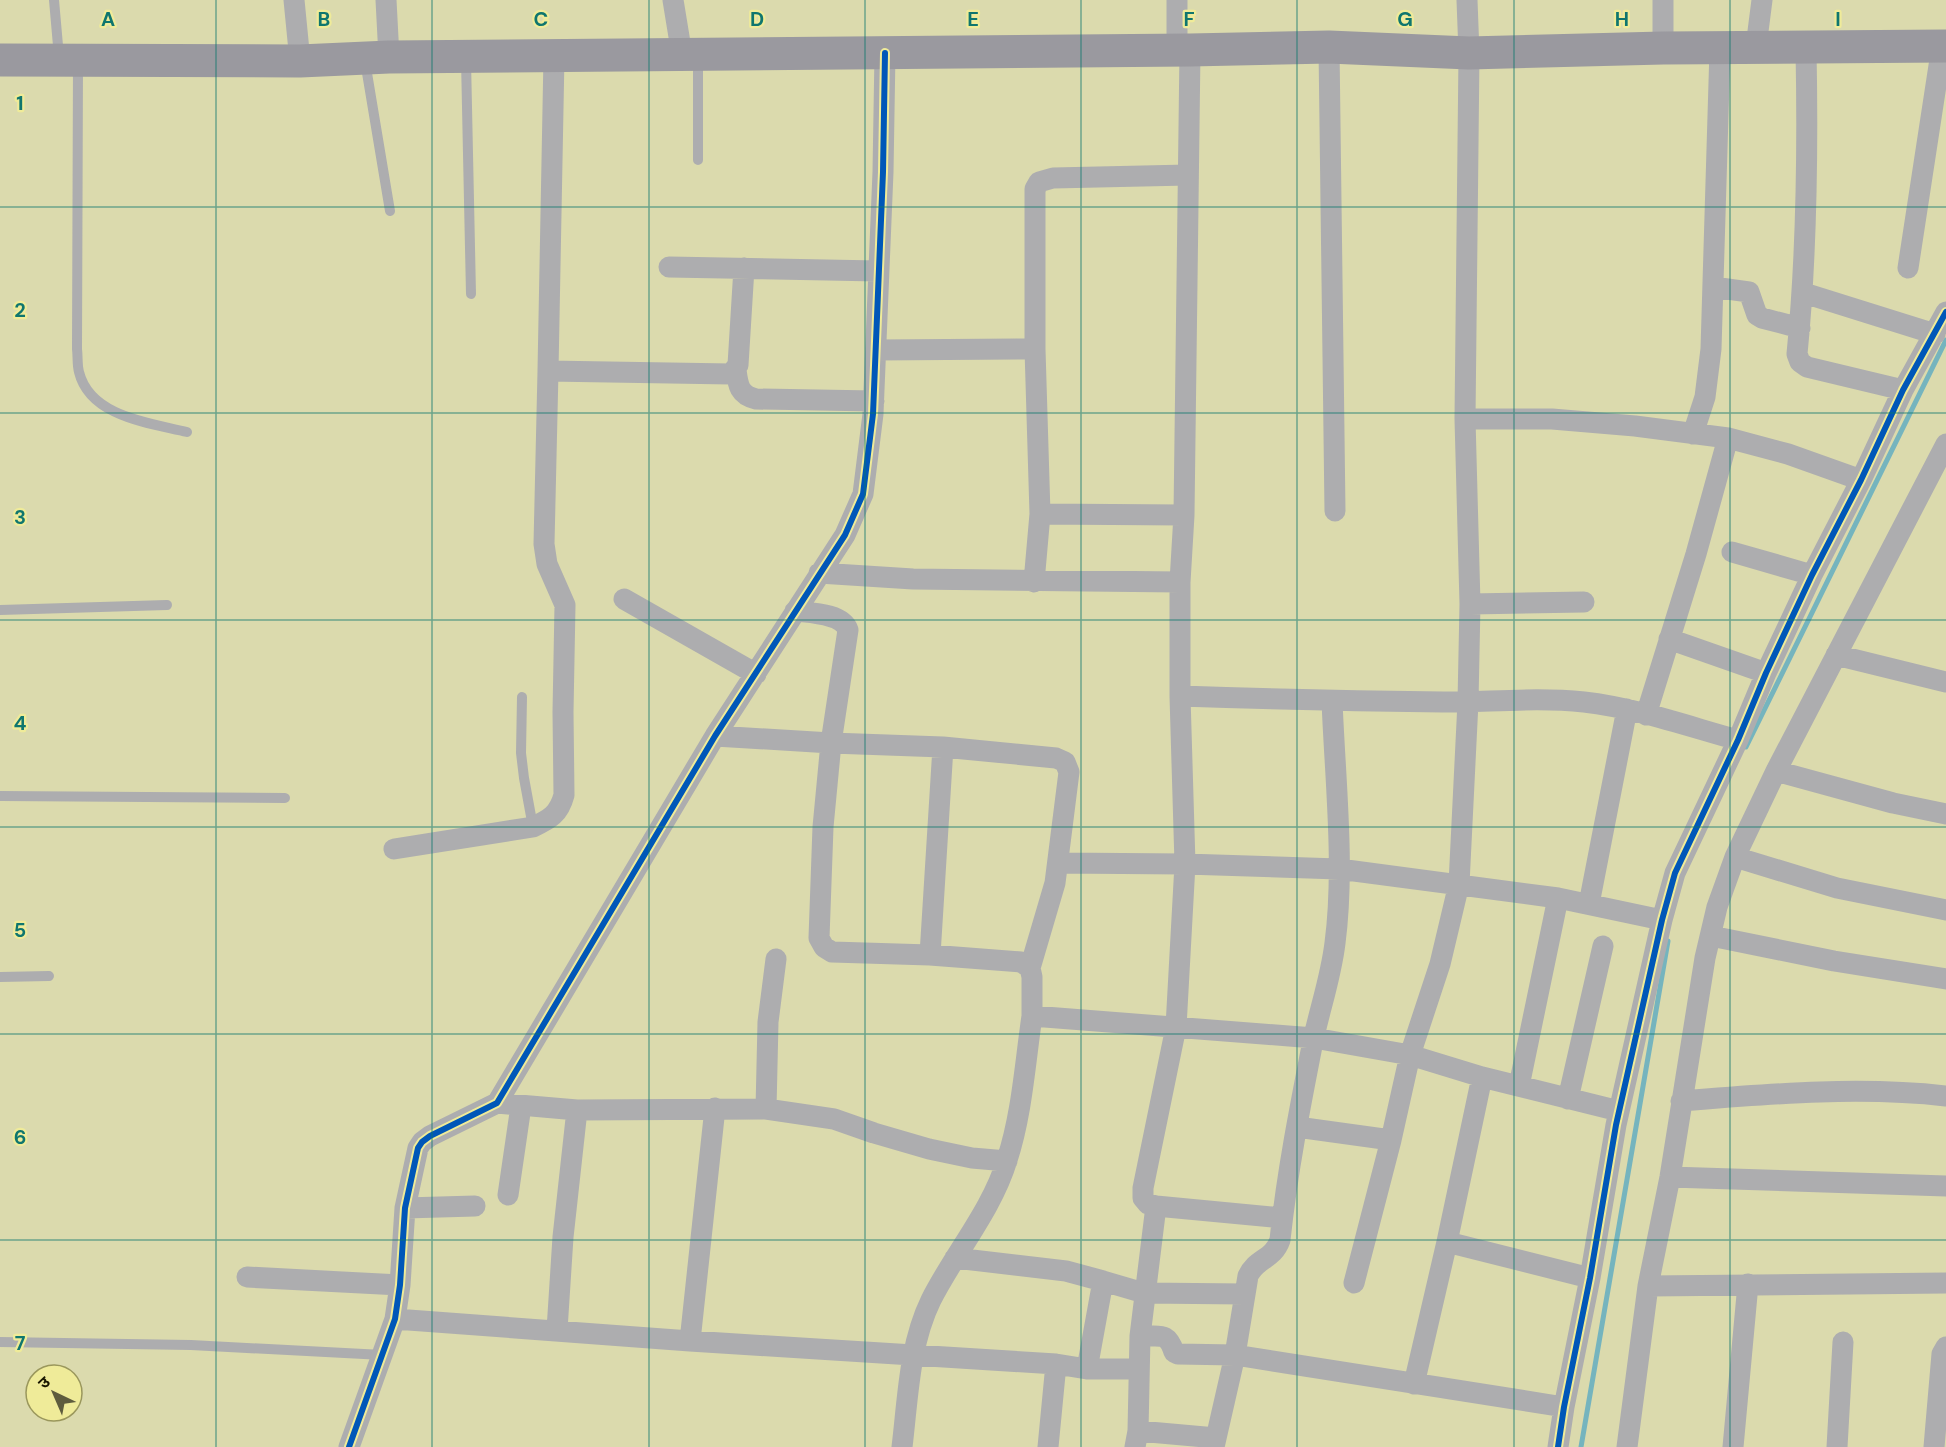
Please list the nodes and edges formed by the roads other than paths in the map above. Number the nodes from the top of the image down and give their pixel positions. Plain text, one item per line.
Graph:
1 (54, 0) edge
2 (294, 0) edge
3 (386, 0) edge
4 (673, 0) edge
5 (1177, 0) edge
6 (1467, 0) edge
7 (1663, 0) edge
8 (1762, 0) edge
9 (1944, 46) edge
10 (1329, 47) junction
11 (1756, 47) junction
12 (1663, 48) junction
13 (1806, 48) junction
14 (1720, 49) junction
15 (1183, 51) junction
16 (885, 53) junction
17 (1469, 53) junction
18 (690, 55) junction
19 (554, 56) junction
20 (377, 57) junction
21 (466, 57) junction
22 (0, 60) edge
23 (69, 60) junction
24 (300, 61) junction
25 (698, 160) dead end
26 (1188, 176) junction
27 (390, 211) dead end
28 (669, 267) dead end
29 (744, 268) junction
30 (1908, 268) dead end
31 (878, 270) junction
32 (1713, 287) junction
33 (1804, 293) junction
34 (471, 294) dead end
35 (1946, 312) edge
36 (1800, 328) junction
37 (1935, 334) junction
38 (1035, 349) junction
39 (876, 350) junction
40 (736, 370) junction
41 (548, 371) junction
42 (1903, 390) junction
43 (874, 401) junction
44 (1465, 419) junction
45 (187, 432) dead end
46 (1693, 434) junction
47 (1728, 438) junction
48 (1946, 444) edge
49 (1861, 480) junction
50 (1936, 487) edge
51 (1335, 511) dead end
52 (1040, 514) junction
53 (1184, 515) junction
54 (1732, 552) dead end
55 (819, 573) junction
56 (1812, 575) junction
57 (1034, 582) junction
58 (1180, 582) junction
59 (624, 599) dead end
60 (1584, 602) dead end
61 (1470, 604) junction
62 (168, 605) dead end
63 (0, 610) edge
64 (795, 610) junction
65 (1669, 639) junction
66 (1836, 655) junction
67 (1766, 673) junction
68 (756, 674) junction
69 (1946, 682) edge
70 (1180, 696) junction
71 (522, 697) dead end
72 (1332, 701) junction
73 (1468, 702) junction
74 (1636, 712) junction
75 (715, 736) junction
76 (1738, 740) junction
77 (831, 743) junction
78 (943, 747) junction
79 (1776, 771) junction
80 (0, 796) edge
81 (285, 798) dead end
82 (1946, 814) edge
83 (533, 827) junction
84 (394, 849) dead end
85 (1735, 857) junction
86 (1059, 864) junction
87 (1185, 864) junction
88 (1339, 869) junction
89 (1459, 884) junction
90 (1558, 898) junction
91 (1589, 904) junction
92 (1946, 910) edge
93 (1662, 920) junction
94 (1711, 936) junction
95 (1603, 946) dead end
96 (930, 955) junction
97 (776, 959) dead end
98 (1030, 968) junction
99 (49, 976) dead end
100 (0, 977) edge
101 (1946, 979) edge
102 (1032, 1017) junction
103 (1176, 1027) junction
104 (1314, 1038) junction
105 (1410, 1055) junction
106 (1482, 1077) junction
107 (1519, 1086) junction
108 (1946, 1096) edge
109 (1568, 1098) junction
110 (1682, 1101) junction
111 (497, 1103) junction
112 (521, 1106) junction
113 (715, 1108) junction
114 (766, 1108) junction
115 (577, 1110) junction
116 (1619, 1111) junction
117 (1297, 1127) junction
118 (1391, 1140) junction
119 (1007, 1161) junction
120 (1670, 1177) junction
121 (1946, 1186) edge
122 (508, 1195) dead end
123 (475, 1206) dead end
124 (1156, 1206) junction
125 (405, 1208) junction
126 (1282, 1218) junction
127 (1448, 1242) junction
128 (955, 1258) junction
129 (247, 1277) dead end
130 (1590, 1278) junction
131 (1103, 1281) junction
132 (1354, 1283) dead end
133 (1946, 1283) edge
134 (1748, 1284) junction
135 (400, 1285) junction
136 (1648, 1286) junction
137 (1144, 1293) junction
138 (1245, 1294) junction
139 (395, 1318) junction
140 (557, 1330) junction
141 (1140, 1336) junction
142 (690, 1341) junction
143 (0, 1342) edge
144 (1844, 1342) dead end
145 (1946, 1347) edge
146 (913, 1354) junction
147 (384, 1355) junction
148 (1234, 1356) junction
149 (1056, 1364) junction
150 (1087, 1369) junction
151 (1139, 1369) junction
152 (1414, 1384) junction
153 (1564, 1407) junction
154 (1136, 1439) edge
155 (1215, 1443) edge
156 (349, 1447) edge
157 (902, 1447) edge
158 (1048, 1447) edge
159 (1558, 1447) edge
160 (1627, 1447) edge
161 (1733, 1447) edge
162 (1838, 1447) edge
163 (1934, 1447) edge

1 - 23 lane
2 - 24 street
3 - 20 street
4 - 18 street
5 - 15 street
6 - 17 street
7 - 12 street
8 - 11 street
9 - 13 main road
9 - 30 street
10 - 15 main road
10 - 17 main road
10 - 51 street
11 - 13 main road
11 - 14 main road
12 - 14 main road
12 - 17 main road
13 - 33 street
14 - 32 street
15 - 16 main road
15 - 26 street
16 - 18 main road
16 - 31 street
17 - 44 street
18 - 19 main road
18 - 25 lane
19 - 21 main road
19 - 41 street
20 - 21 main road
20 - 24 main road
20 - 27 lane
21 - 34 lane
22 - 23 main road
23 - 24 main road
23 - 45 lane
26 - 38 street
26 - 53 street
28 - 29 street
29 - 31 street
29 - 40 street
31 - 39 street
32 - 36 street
32 - 46 street
33 - 36 street
33 - 37 street
35 - 37 street
36 - 42 street
37 - 42 street
38 - 39 street
38 - 52 street
39 - 43 street
40 - 41 street
40 - 43 street
41 - 83 street
42 - 49 street
43 - 55 street
44 - 46 street
44 - 61 street
46 - 47 street
47 - 49 street
47 - 65 street
48 - 50 street
49 - 56 street
50 - 66 street
52 - 53 street
52 - 57 street
53 - 58 street
54 - 56 street
55 - 57 street
55 - 64 street
56 - 67 street
57 - 58 street
58 - 70 street
59 - 68 street
60 - 61 street
61 - 73 street
62 - 63 lane
64 - 68 street
64 - 77 street
65 - 67 street
65 - 74 street
66 - 69 street
66 - 79 street
67 - 76 street
68 - 75 street
70 - 72 street
70 - 87 street
71 - 83 lane
72 - 73 street
72 - 88 street
73 - 74 street
73 - 89 street
74 - 76 street
74 - 91 street
75 - 77 street
75 - 111 street
76 - 93 street
77 - 78 street
77 - 96 street
78 - 86 street
78 - 96 street
79 - 82 street
79 - 85 street
80 - 81 lane
83 - 84 street
85 - 92 street
85 - 94 street
86 - 87 street
86 - 98 street
87 - 88 street
87 - 103 street
88 - 89 street
88 - 104 street
89 - 90 street
89 - 105 street
90 - 91 street
90 - 107 street
91 - 93 street
93 - 116 street
94 - 101 street
94 - 110 street
95 - 109 street
96 - 98 street
97 - 114 street
98 - 102 street
99 - 100 lane
102 - 103 street
102 - 119 street
103 - 104 street
103 - 124 street
104 - 105 street
104 - 117 street
105 - 106 street
105 - 118 street
106 - 107 street
106 - 127 street
107 - 109 street
108 - 110 street
109 - 116 street
110 - 120 street
111 - 112 street
111 - 125 street
112 - 115 street
112 - 122 street
113 - 114 street
113 - 115 street
113 - 142 street
114 - 119 street
115 - 140 street
116 - 130 street
117 - 118 street
117 - 126 street
118 - 132 street
119 - 128 street
120 - 121 street
120 - 136 street
123 - 125 street
124 - 126 street
124 - 137 street
125 - 135 street
126 - 138 street
127 - 130 street
127 - 152 street
128 - 131 street
128 - 146 street
129 - 135 street
130 - 153 street
131 - 137 street
131 - 150 street
133 - 134 street
134 - 136 street
134 - 161 street
135 - 139 street
136 - 160 street
137 - 138 street
137 - 141 street
138 - 148 street
139 - 140 street
139 - 147 street
140 - 142 street
141 - 148 street
141 - 151 street
142 - 146 street
143 - 147 lane
144 - 162 street
145 - 163 street
146 - 149 street
146 - 157 street
147 - 156 street
148 - 152 street
148 - 155 street
149 - 150 street
149 - 158 street
150 - 151 street
151 - 154 street
152 - 153 street
153 - 159 street
154 - 155 street

